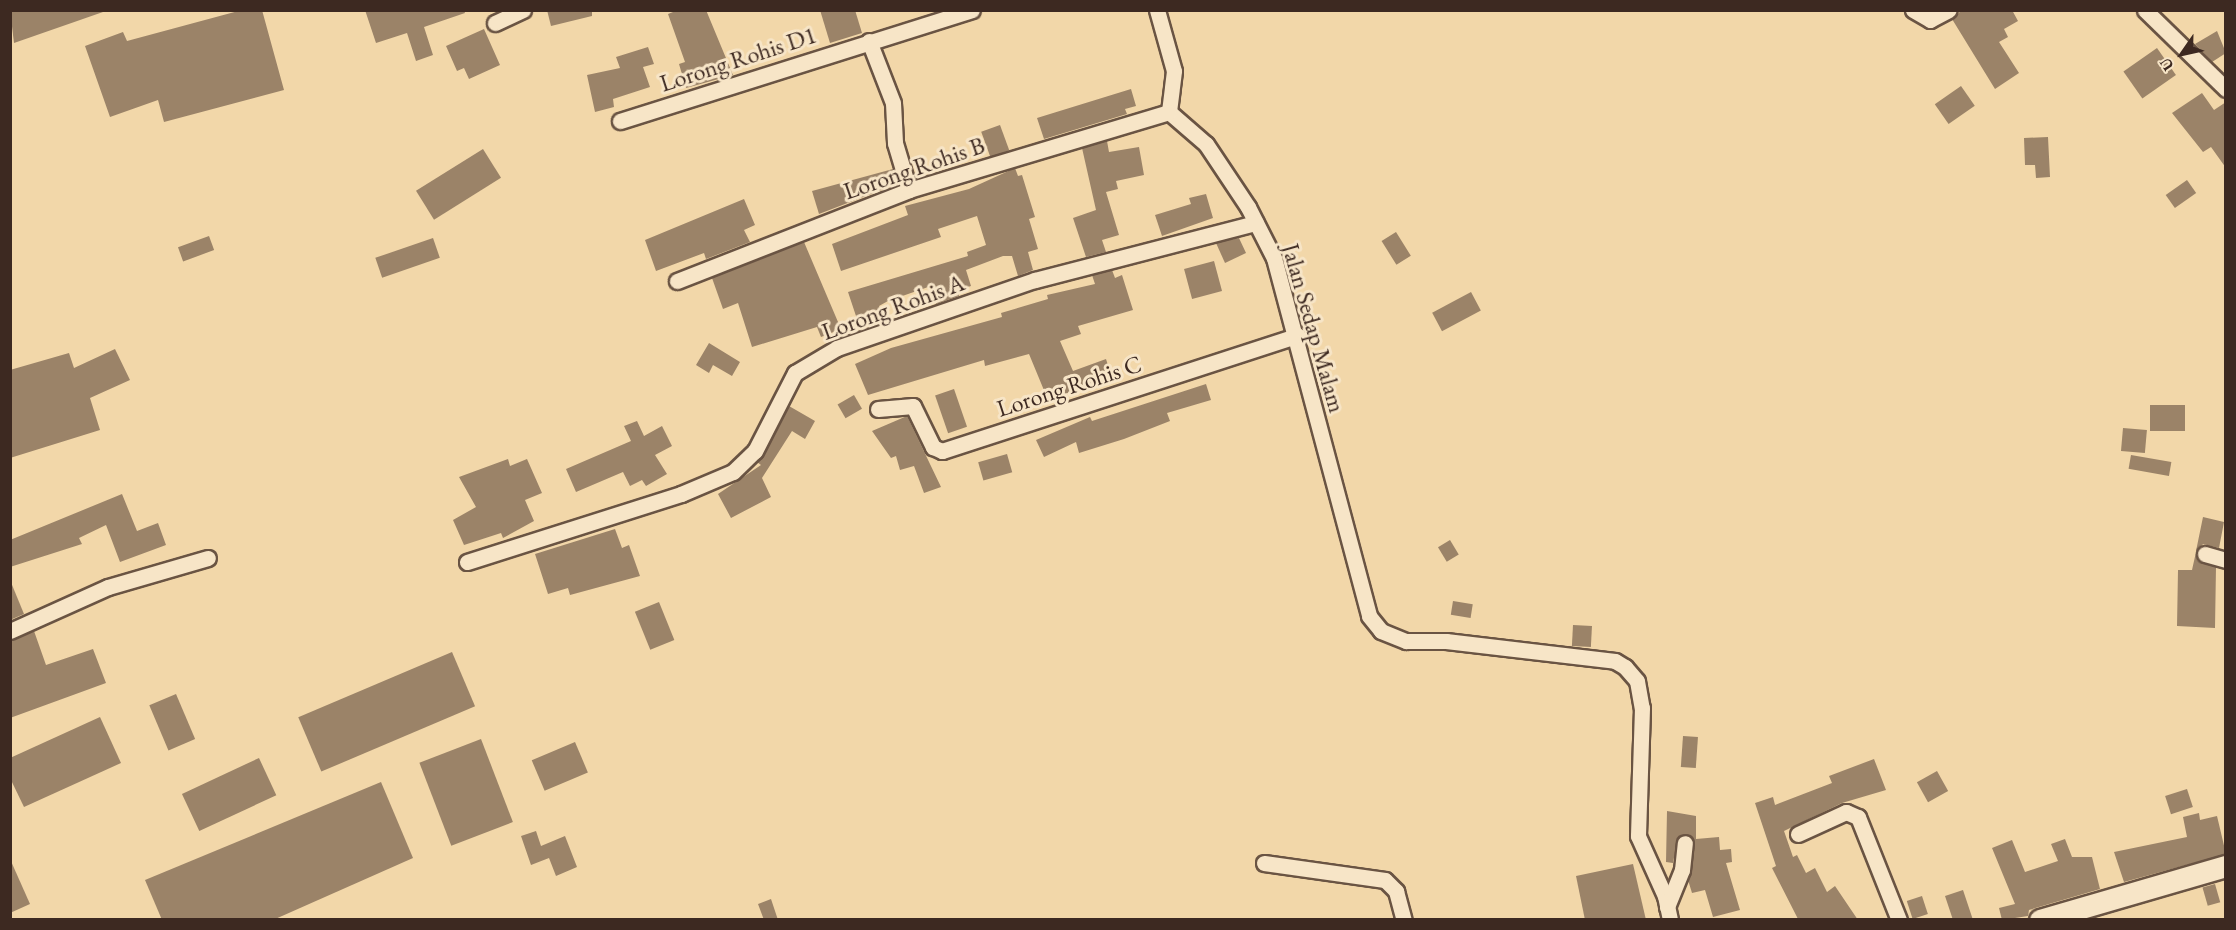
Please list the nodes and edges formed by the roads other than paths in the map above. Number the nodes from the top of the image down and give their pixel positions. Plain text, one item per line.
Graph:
1 (523, 10) edge
2 (972, 10) edge
3 (1157, 10) edge
4 (1914, 10) edge
5 (1949, 10) edge
6 (2145, 10) edge
7 (495, 22) dead end
8 (869, 41) junction
9 (2226, 89) edge
10 (1169, 112) junction
11 (620, 121) dead end
12 (909, 190) junction
13 (1256, 223) junction
14 (677, 280) dead end
15 (1298, 335) junction
16 (878, 409) dead end
17 (2205, 554) dead end
18 (208, 558) dead end
19 (2226, 560) edge
20 (467, 562) dead end
21 (10, 632) edge
22 (1798, 834) dead end
23 (1685, 843) dead end
24 (1264, 863) dead end
25 (2226, 866) edge
26 (1668, 913) edge
27 (2080, 913) edge
28 (1404, 920) edge
29 (1899, 920) edge
30 (2040, 920) edge

1 - 7 street
2 - 8 street, Lorong Rohis D1
3 - 10 street
4 - 5 street
6 - 9 street
8 - 11 street, Lorong Rohis D1
8 - 12 street
10 - 12 street, Lorong Rohis B
10 - 13 street, Jalan Sedap Malam
12 - 14 street, Lorong Rohis B
13 - 15 street, Jalan Sedap Malam
13 - 20 street, Lorong Rohis A
15 - 16 street, Lorong Rohis C
15 - 26 street, Jalan Sedap Malam
17 - 19 street
18 - 21 street
22 - 29 street
23 - 26 street
24 - 28 street
25 - 27 main road
27 - 30 main road

